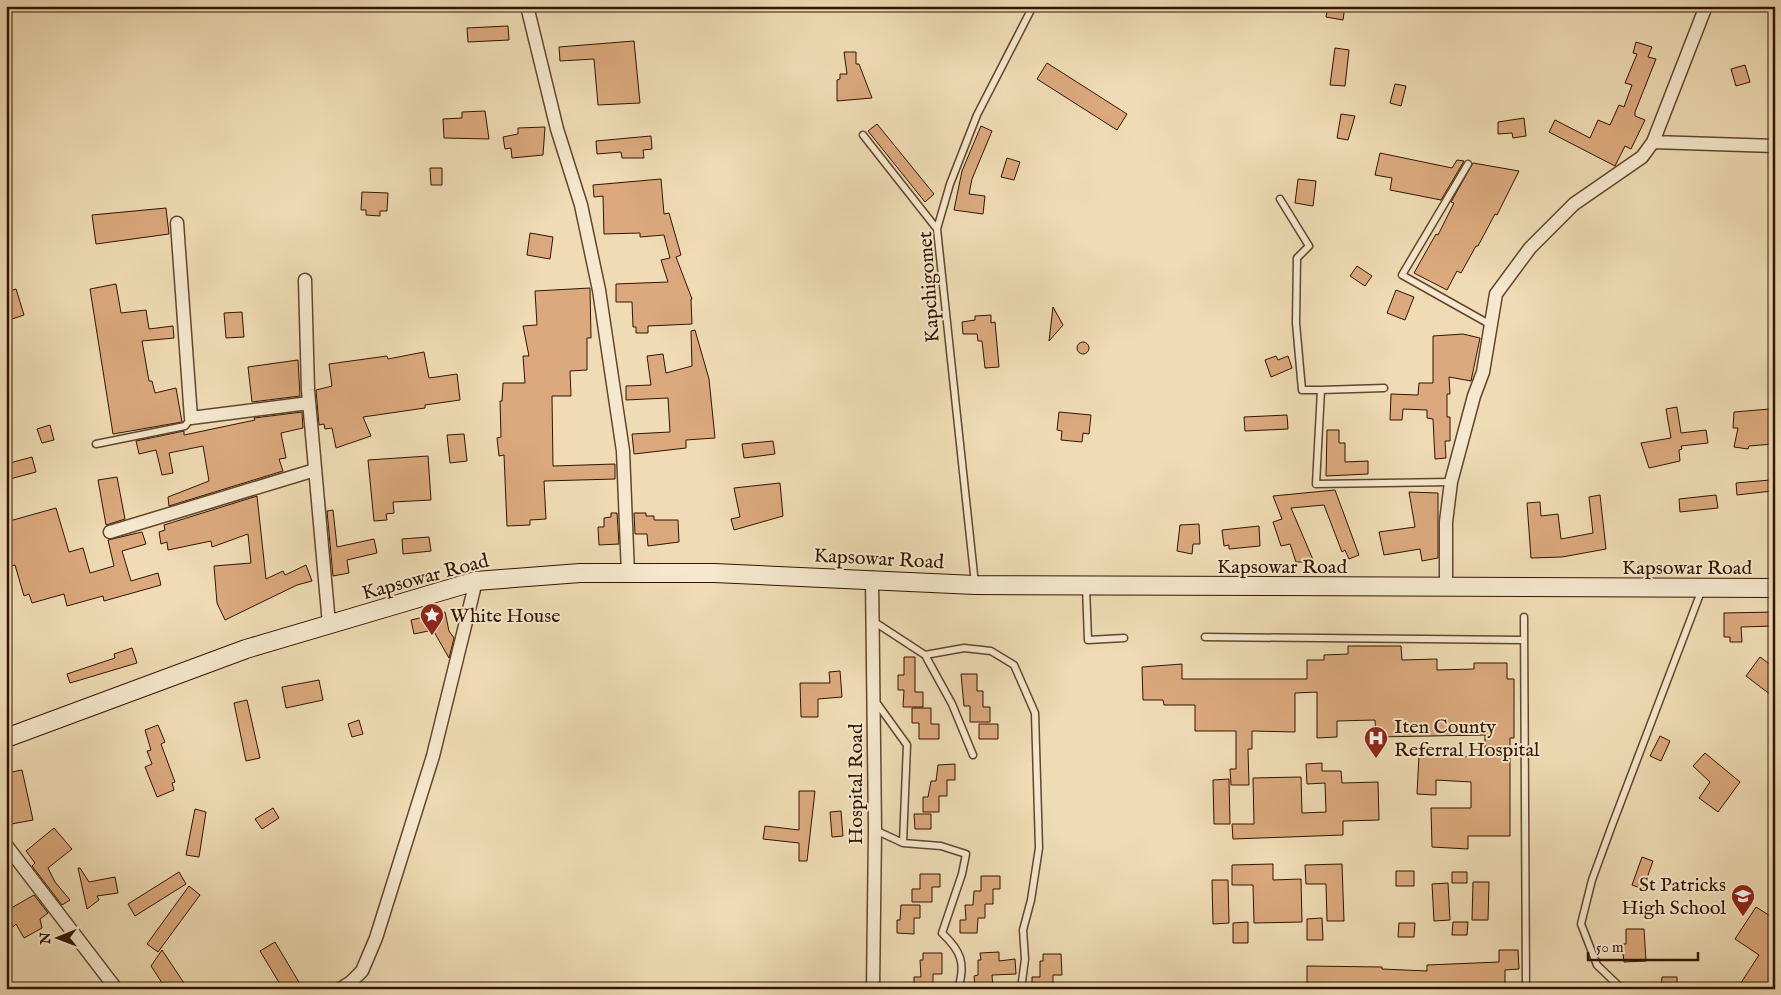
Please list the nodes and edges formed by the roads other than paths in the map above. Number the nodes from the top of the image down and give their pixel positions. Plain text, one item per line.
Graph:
1 (527, 6) edge
2 (1033, 6) edge
3 (1704, 7) edge
4 (863, 134) dead end
5 (1653, 142) junction
6 (1775, 146) edge
7 (1468, 164) dead end
8 (1280, 199) dead end
9 (177, 223) dead end
10 (937, 229) junction
11 (305, 280) dead end
12 (1491, 325) junction
13 (1384, 388) dead end
14 (1321, 390) junction
15 (309, 403) junction
16 (191, 418) junction
17 (96, 444) dead end
18 (315, 470) junction
19 (1451, 482) junction
20 (110, 532) dead end
21 (628, 574) junction
22 (872, 578) junction
23 (476, 581) junction
24 (975, 585) junction
25 (1086, 586) junction
26 (1446, 586) junction
27 (1702, 588) junction
28 (1775, 588) edge
29 (1524, 617) dead end
30 (874, 621) junction
31 (329, 624) junction
32 (1124, 638) dead end
33 (1205, 638) dead end
34 (1524, 640) junction
35 (925, 655) junction
36 (873, 698) junction
37 (6, 738) edge
38 (973, 755) dead end
39 (875, 830) junction
40 (903, 843) junction
41 (6, 845) edge
42 (113, 989) edge
43 (340, 989) edge
44 (873, 989) edge
45 (958, 989) edge
46 (1021, 989) edge
47 (1526, 989) edge
48 (1622, 989) edge

1 - 21 street
2 - 10 lane, Kapchigomet
3 - 5 street
4 - 10 lane
5 - 6 street
5 - 12 street
7 - 12 lane
8 - 14 lane
9 - 16 street
10 - 24 lane, Kapchigomet
11 - 15 street
12 - 19 street
13 - 14 lane
14 - 19 lane
15 - 16 street
15 - 18 street
16 - 17 lane
18 - 20 street
18 - 31 street
19 - 26 street
21 - 22 main road, Kapsowar Road
21 - 23 main road, Kapsowar Road
22 - 24 main road, Kapsowar Road
22 - 30 street, Hospital Road
23 - 31 main road, Kapsowar Road
23 - 43 street
24 - 25 main road, Kapsowar Road
25 - 26 main road, Kapsowar Road
25 - 32 lane
26 - 27 main road, Kapsowar Road
27 - 28 main road, Kapsowar Road
27 - 48 lane
29 - 34 lane
30 - 35 lane
30 - 36 street, Hospital Road
31 - 37 main road, Kapsowar Road
33 - 34 lane
34 - 47 lane
35 - 38 lane
35 - 46 lane
36 - 39 street, Hospital Road
36 - 40 lane
39 - 40 lane
39 - 44 street, Hospital Road
40 - 45 lane
41 - 42 street

